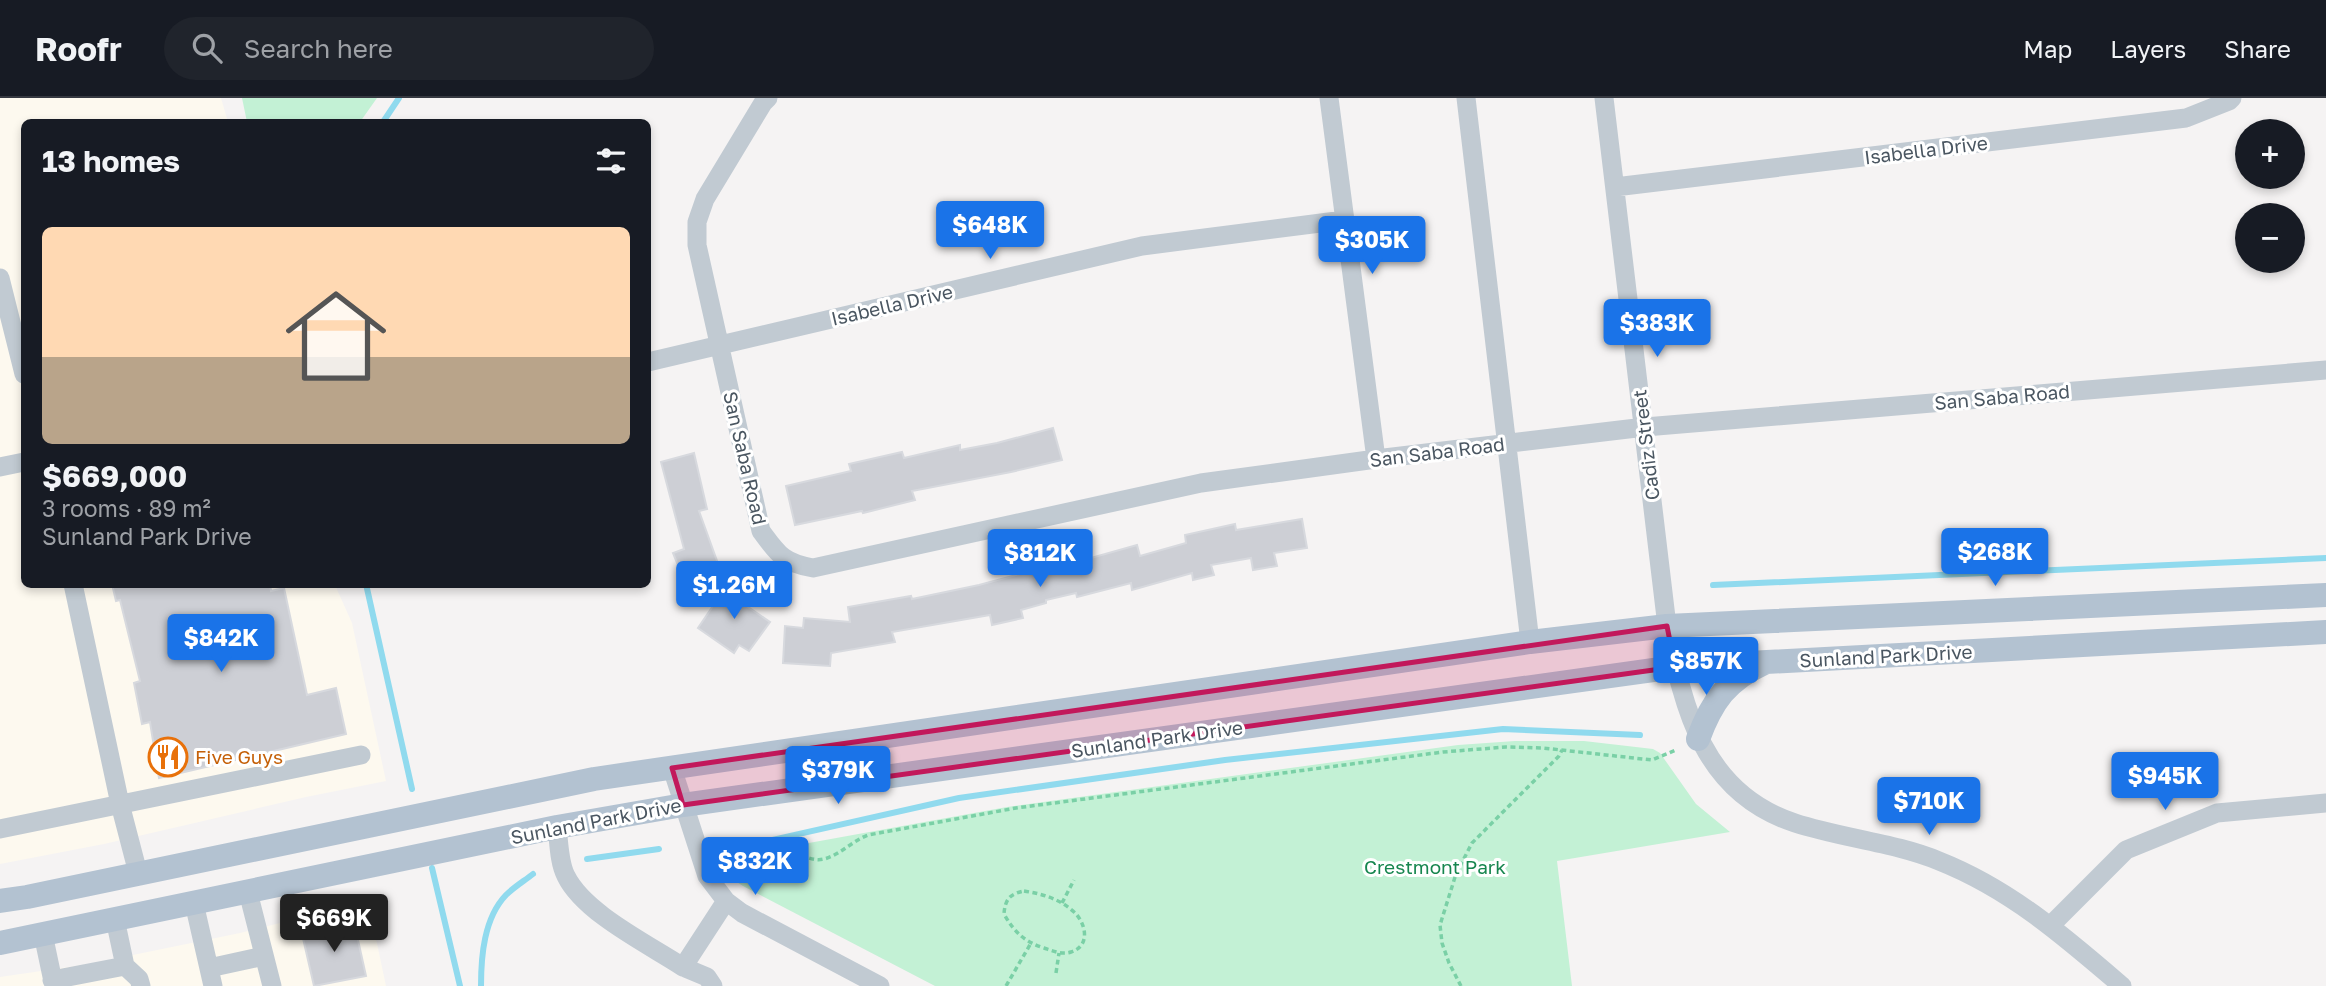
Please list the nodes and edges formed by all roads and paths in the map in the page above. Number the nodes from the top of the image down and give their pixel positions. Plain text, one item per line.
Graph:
1 (768, 98) edge
2 (1329, 98) edge
3 (1466, 98) edge
4 (1604, 98) edge
5 (2232, 98) edge
6 (1615, 187) junction
7 (1344, 220) junction
8 (0, 278) edge
9 (719, 346) junction
10 (651, 361) edge
11 (21, 362) edge
12 (2326, 370) edge
13 (1645, 427) junction
14 (1507, 444) junction
15 (1376, 459) junction
16 (21, 462) edge
17 (0, 467) edge
18 (74, 588) edge
19 (2326, 595) edge
20 (1667, 625) junction
21 (2326, 632) edge
22 (1530, 642) junction
23 (1767, 662) junction
24 (1675, 667) junction
25 (1698, 738) junction
26 (1562, 750) junction
27 (1676, 750) dead end
28 (361, 755) dead end
29 (672, 768) junction
30 (2326, 803) edge
31 (120, 804) junction
32 (683, 805) junction
33 (556, 827) junction
34 (0, 829) edge
35 (722, 871) dead end
36 (138, 873) junction
37 (1074, 880) dead end
38 (248, 892) junction
39 (0, 901) edge
40 (726, 901) junction
41 (194, 903) junction
42 (1062, 903) junction
43 (116, 919) junction
44 (2051, 925) junction
45 (43, 934) junction
46 (0, 943) edge
47 (1031, 943) junction
48 (1059, 953) junction
49 (264, 956) junction
50 (125, 966) junction
51 (683, 967) junction
52 (1056, 973) dead end
53 (211, 977) edge
54 (53, 983) edge
55 (141, 986) edge
56 (272, 986) edge
57 (697, 986) edge
58 (713, 986) edge
59 (880, 986) edge
60 (1006, 986) edge
61 (1461, 986) edge
62 (2122, 986) edge

1 - 9 street, San Saba Road
2 - 7 street
3 - 14 street
4 - 6 street, Cadiz Street
5 - 6 street, Isabella Drive
6 - 13 street, Cadiz Street
7 - 9 street, Isabella Drive
7 - 15 street
8 - 11 street
9 - 10 street, Isabella Drive
9 - 15 street, San Saba Road
12 - 13 street, San Saba Road
13 - 14 street, San Saba Road
13 - 20 street, Cadiz Street
14 - 15 street, San Saba Road
14 - 22 street
16 - 17 street
18 - 31 street
19 - 20 main road, Sunland Park Drive
20 - 22 main road, Sunland Park Drive
20 - 24 street, Cadiz Street
21 - 23 main road, Sunland Park Drive
22 - 29 main road, Sunland Park Drive
23 - 24 main road, Sunland Park Drive
23 - 25 main road
24 - 25 street, Cadiz Street
24 - 32 main road, Sunland Park Drive
25 - 44 street, Cadiz Street
26 - 27 path
26 - 35 path
26 - 61 path
28 - 31 street
29 - 32 street
29 - 36 main road, Sunland Park Drive
30 - 44 street
31 - 34 street
31 - 36 street
32 - 33 main road, Sunland Park Drive
32 - 40 street
33 - 38 main road, Sunland Park Drive
33 - 51 street
36 - 39 main road, Sunland Park Drive
37 - 42 path
38 - 41 main road, Sunland Park Drive
38 - 49 street
40 - 51 street
40 - 59 street
41 - 43 main road, Sunland Park Drive
41 - 53 street
42 - 47 path
42 - 48 path
43 - 45 main road, Sunland Park Drive
43 - 50 street
44 - 62 street, Cadiz Street
45 - 46 main road, Sunland Park Drive
45 - 54 street
47 - 48 path
47 - 60 path
48 - 52 path
49 - 53 street
49 - 56 street
50 - 54 street
50 - 55 street
51 - 57 street
51 - 58 street

